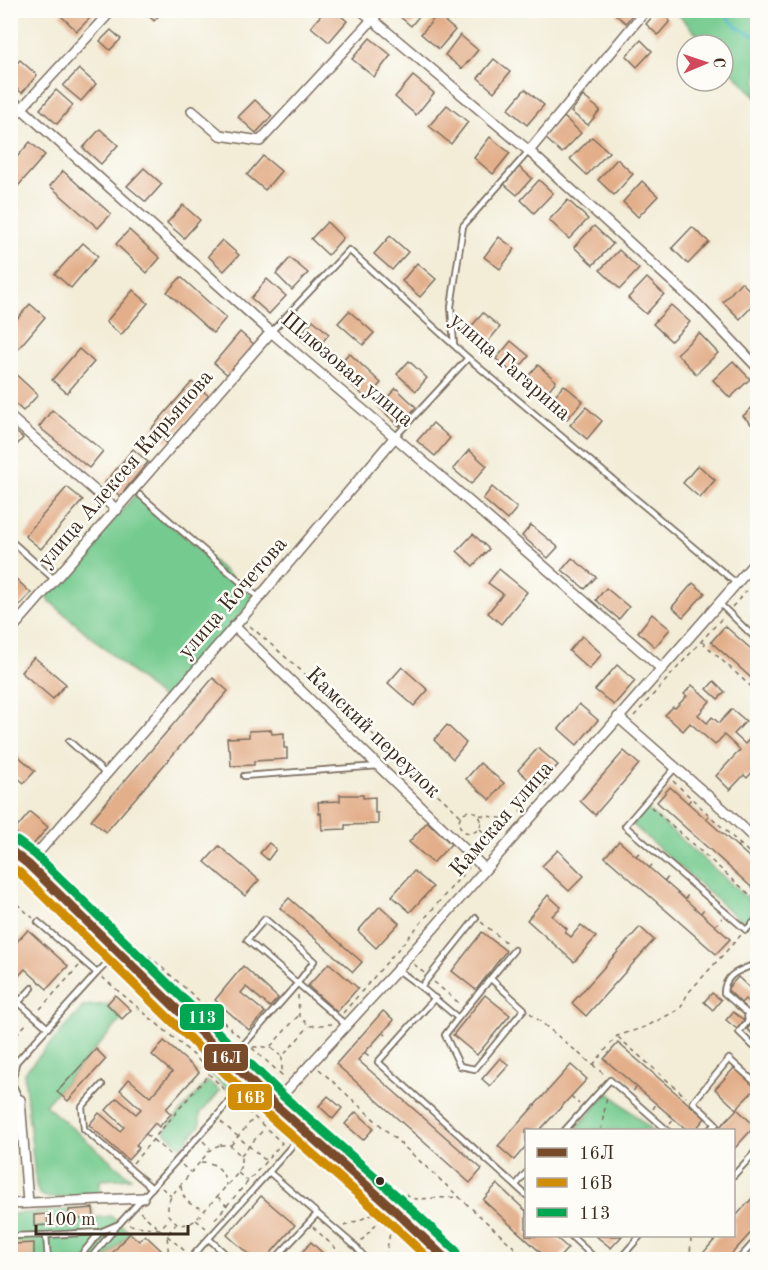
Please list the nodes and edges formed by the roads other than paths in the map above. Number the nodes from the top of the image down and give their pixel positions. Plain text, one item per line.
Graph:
1 (112, 10) edge
2 (361, 10) edge
3 (381, 10) edge
4 (646, 10) edge
5 (373, 21) junction
6 (10, 98) edge
7 (22, 108) junction
8 (192, 111) dead end
9 (10, 121) edge
10 (528, 151) junction
11 (271, 332) junction
12 (454, 345) junction
13 (468, 358) junction
14 (758, 368) edge
15 (10, 417) edge
16 (395, 437) junction
17 (140, 495) dead end
18 (117, 510) junction
19 (10, 540) edge
20 (758, 559) edge
21 (56, 580) junction
22 (736, 583) junction
23 (259, 598) junction
24 (718, 603) junction
25 (238, 623) junction
26 (10, 631) edge
27 (758, 641) edge
28 (661, 668) junction
29 (618, 717) junction
30 (69, 741) dead end
31 (379, 766) junction
32 (675, 768) junction
33 (106, 774) junction
34 (244, 776) dead end
35 (758, 842) edge
36 (15, 845) edge
37 (28, 864) junction
38 (484, 868) junction
39 (476, 918) road end
40 (758, 918) edge
41 (38, 922) road end
42 (514, 950) road end
43 (118, 952) junction
44 (758, 963) edge
45 (397, 970) junction
46 (97, 973) junction
47 (491, 978) junction
48 (297, 984) junction
49 (32, 987) dead end
50 (422, 987) junction
51 (435, 998) junction
52 (18, 1002) junction
53 (10, 1011) edge
54 (458, 1018) junction
55 (342, 1021) junction
56 (48, 1028) junction
57 (758, 1045) edge
58 (230, 1061) junction
59 (16, 1063) junction
60 (10, 1069) edge
61 (249, 1079) junction
62 (102, 1085) dead end
63 (758, 1085) edge
64 (10, 1098) edge
65 (21, 1100) junction
66 (274, 1104) junction
67 (567, 1129) edge
68 (665, 1129) edge
69 (712, 1129) edge
70 (305, 1131) junction
71 (758, 1149) edge
72 (269, 1172) junction
73 (525, 1174) edge
74 (735, 1174) edge
75 (516, 1185) junction
76 (152, 1188) junction
77 (525, 1194) edge
78 (143, 1198) junction
79 (28, 1203) junction
80 (10, 1204) edge
81 (317, 1214) junction
82 (119, 1224) junction
83 (100, 1232) junction
84 (46, 1235) junction
85 (10, 1236) edge
86 (572, 1237) edge
87 (639, 1237) edge
88 (758, 1238) edge
89 (209, 1239) junction
90 (595, 1259) edge
91 (48, 1260) edge
92 (77, 1260) edge
93 (89, 1260) edge
94 (189, 1260) edge
95 (232, 1260) edge
96 (274, 1260) edge
97 (367, 1260) edge
98 (448, 1260) edge
99 (619, 1260) edge
100 (738, 1260) edge

1 - 7 street
2 - 5 street
3 - 5 street
4 - 10 street
5 - 8 street
5 - 10 street
6 - 7 street, Шлюзовая улица
7 - 9 street
7 - 11 street, Шлюзовая улица
10 - 12 lane
10 - 14 street
11 - 12 lane, улица Гагарина
11 - 16 street, Шлюзовая улица
11 - 18 street, улица Алексея Кирьянова
12 - 13 lane, улица Гагарина
13 - 16 lane, улица Кочетова
13 - 22 lane, улица Гагарина
15 - 18 street
16 - 23 street, улица Кочетова
16 - 28 street, Шлюзовая улица
17 - 23 lane
18 - 21 street, улица Алексея Кирьянова
19 - 21 lane
20 - 22 street, Камская улица
21 - 26 street, улица Алексея Кирьянова
22 - 24 street, Камская улица
23 - 25 street, улица Кочетова
24 - 27 lane
24 - 28 street, Камская улица
25 - 31 street, Камский переулок
25 - 33 street, улица Кочетова
28 - 29 street, Камская улица
29 - 32 street
29 - 38 street, Камская улица
30 - 33 lane
31 - 34 lane
31 - 38 street, Камский переулок
32 - 35 street
32 - 40 lane
33 - 37 street, улица Кочетова
36 - 37 main road
37 - 43 main road
38 - 45 street, Камская улица
39 - 50 lane
41 - 46 lane
42 - 47 lane
43 - 46 lane
43 - 58 main road
44 - 57 lane
45 - 50 lane
45 - 55 street, Камская улица
46 - 56 lane
47 - 54 lane
47 - 54 lane
48 - 48 lane
48 - 55 lane
48 - 58 lane
49 - 52 lane
50 - 51 lane
51 - 54 lane
51 - 75 lane
52 - 53 lane
52 - 56 lane
55 - 66 street, Камская улица
56 - 59 lane
58 - 61 main road
59 - 60 lane
59 - 65 lane
61 - 66 main road
61 - 76 lane
62 - 76 lane
63 - 69 lane
64 - 65 street
65 - 79 street
66 - 70 main road
67 - 68 lane
70 - 72 lane
70 - 98 main road
71 - 74 lane
72 - 81 lane
72 - 89 lane
73 - 75 lane
75 - 77 lane
76 - 78 lane
78 - 79 street
78 - 82 lane
79 - 80 street
81 - 96 lane
81 - 97 lane
82 - 83 lane
82 - 93 lane
83 - 84 lane
83 - 92 lane
84 - 85 lane
84 - 91 lane
86 - 90 lane
87 - 99 lane
88 - 100 lane
89 - 94 lane
89 - 95 lane

